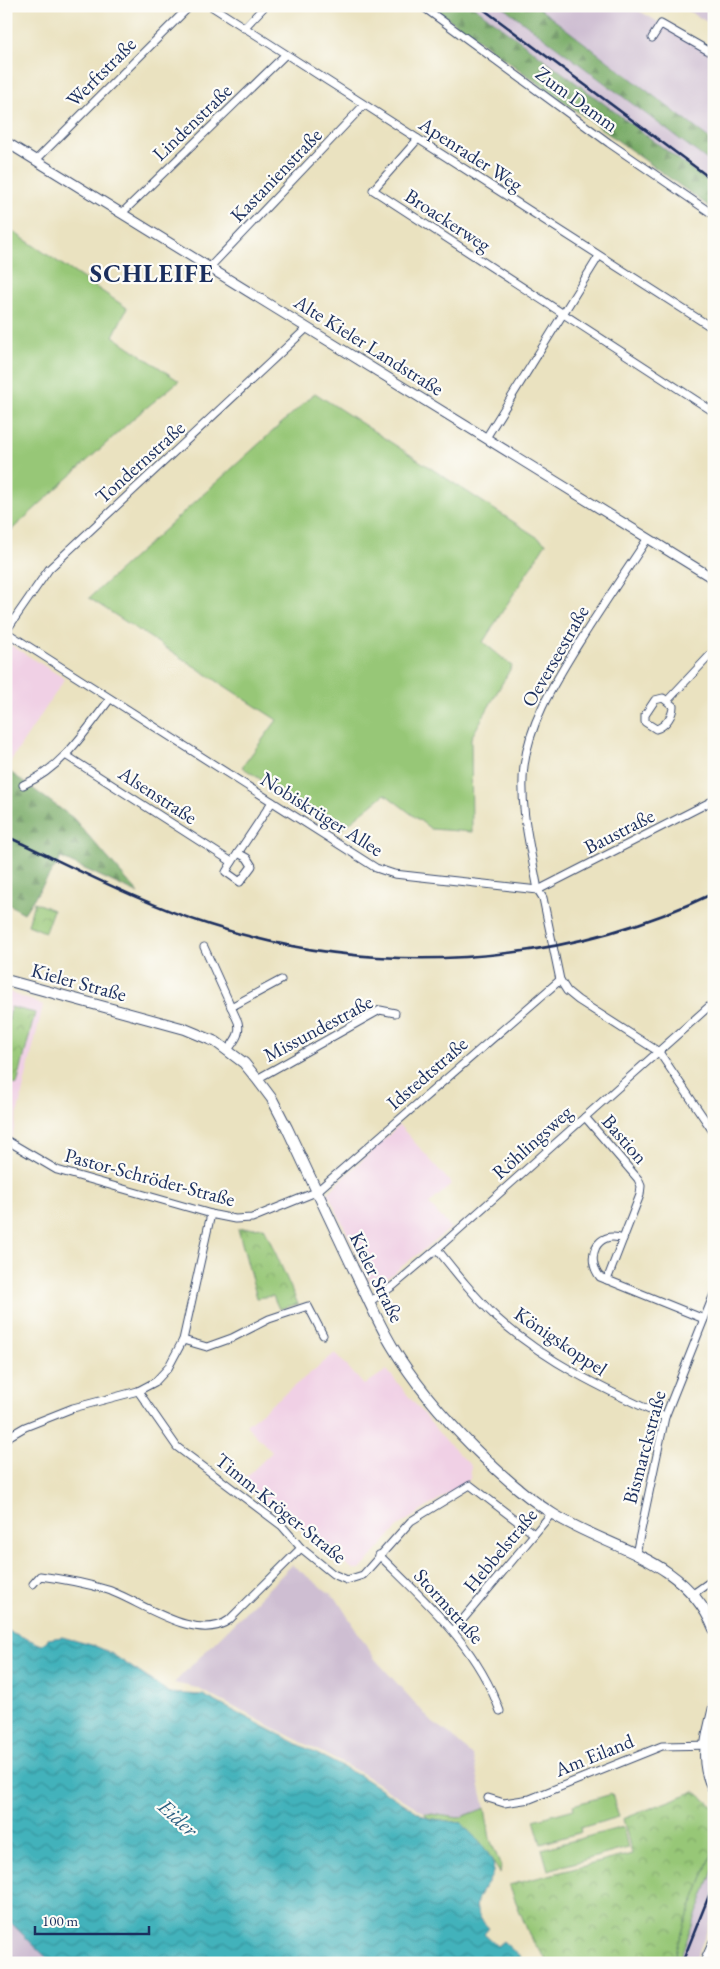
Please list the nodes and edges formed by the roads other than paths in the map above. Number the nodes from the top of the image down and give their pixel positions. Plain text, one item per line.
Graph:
1 (190, 6) edge
2 (211, 6) edge
3 (265, 6) edge
4 (422, 6) edge
5 (244, 28) junction
6 (652, 38) dead end
7 (714, 54) edge
8 (285, 55) junction
9 (364, 105) junction
10 (418, 139) junction
11 (6, 142) edge
12 (36, 160) junction
13 (122, 213) junction
14 (714, 215) edge
15 (600, 256) junction
16 (210, 267) junction
17 (564, 314) junction
18 (308, 328) junction
19 (714, 329) edge
20 (714, 412) edge
21 (486, 438) junction
22 (648, 538) junction
23 (714, 579) edge
24 (6, 631) edge
25 (714, 650) edge
26 (110, 699) junction
27 (668, 700) junction
28 (67, 756) junction
29 (23, 786) dead end
30 (714, 800) edge
31 (272, 802) junction
32 (238, 853) junction
33 (232, 862) junction
34 (538, 890) junction
35 (204, 947) dead end
36 (6, 980) edge
37 (281, 980) dead end
38 (560, 980) junction
39 (714, 1002) edge
40 (231, 1007) junction
41 (395, 1012) dead end
42 (228, 1050) junction
43 (659, 1052) junction
44 (257, 1079) junction
45 (585, 1117) junction
46 (714, 1133) edge
47 (6, 1140) edge
48 (316, 1192) junction
49 (211, 1214) junction
50 (623, 1239) junction
51 (436, 1249) junction
52 (607, 1280) junction
53 (714, 1294) edge
54 (369, 1302) junction
55 (704, 1318) junction
56 (323, 1335) dead end
57 (183, 1340) junction
58 (138, 1391) junction
59 (665, 1417) junction
60 (6, 1438) edge
61 (552, 1513) junction
62 (534, 1534) junction
63 (301, 1548) junction
64 (636, 1554) junction
65 (379, 1555) junction
66 (714, 1579) edge
67 (33, 1584) dead end
68 (693, 1594) junction
69 (714, 1629) edge
70 (454, 1630) junction
71 (714, 1708) edge
72 (500, 1711) dead end
73 (709, 1745) edge
74 (714, 1790) edge
75 (488, 1798) dead end
76 (713, 1945) edge
77 (705, 1963) edge

1 - 12 street, Werftstraße
2 - 5 street, Apenrader Weg
3 - 5 street
4 - 14 street, Zum Damm
5 - 8 street, Apenrader Weg
6 - 7 street
8 - 9 street, Apenrader Weg
8 - 13 street, Lindenstraße
9 - 10 street, Apenrader Weg
9 - 16 street, Kastanienstraße
10 - 15 street, Apenrader Weg
10 - 17 street, Broackerweg
11 - 12 street, Alte Kieler Landstraße
12 - 13 street, Alte Kieler Landstraße
13 - 16 street, Alte Kieler Landstraße
15 - 17 street
15 - 19 street, Apenrader Weg
16 - 18 street, Alte Kieler Landstraße
17 - 20 street, Broackerweg
17 - 21 street
18 - 21 street, Alte Kieler Landstraße
18 - 24 street, Tondernstraße
21 - 22 street, Alte Kieler Landstraße
22 - 23 street, Alte Kieler Landstraße
22 - 34 street, Oeverseestraße
24 - 26 street, Nobiskrüger Allee
25 - 27 street
26 - 28 street
26 - 31 street, Nobiskrüger Allee
27 - 27 street
28 - 29 street
28 - 33 street, Alsenstraße
30 - 34 street, Baustraße
31 - 32 street
31 - 34 street, Nobiskrüger Allee
32 - 33 street
32 - 33 street
34 - 38 street
35 - 40 street
36 - 42 main road, Kieler Straße
37 - 40 street
38 - 43 street
38 - 48 street, Idstedtstraße
39 - 43 street, Röhlingsweg
40 - 42 street
41 - 44 street, Missundestraße
42 - 44 main road, Kieler Straße
43 - 45 street, Röhlingsweg
43 - 46 street
44 - 48 main road, Kieler Straße
45 - 50 street, Bastion
45 - 51 street, Röhlingsweg
47 - 49 street, Pastor-Schröder-Straße
48 - 49 street, Pastor-Schröder-Straße
48 - 54 main road, Kieler Straße
49 - 57 street
50 - 52 street, Bastion
50 - 52 street
51 - 54 street, Röhlingsweg
51 - 59 street, Königskoppel
52 - 55 street
53 - 55 street, Bismarckstraße
54 - 61 main road, Kieler Straße
55 - 59 street, Bismarckstraße
56 - 57 street
57 - 58 street
58 - 60 street
58 - 63 street, Timm-Kröger-Straße
59 - 64 street, Bismarckstraße
61 - 62 street, Hebbelstraße
61 - 64 main road, Kieler Straße
62 - 65 street
62 - 70 street, Hebbelstraße
63 - 65 street, Timm-Kröger-Straße
63 - 67 street
64 - 68 main road, Kieler Straße
65 - 70 street, Stormstraße
66 - 68 street
68 - 69 main road, Kieler Straße
70 - 72 street, Stormstraße
71 - 73 main road
73 - 74 main road
73 - 75 street, Am Eiland
76 - 77 main road

